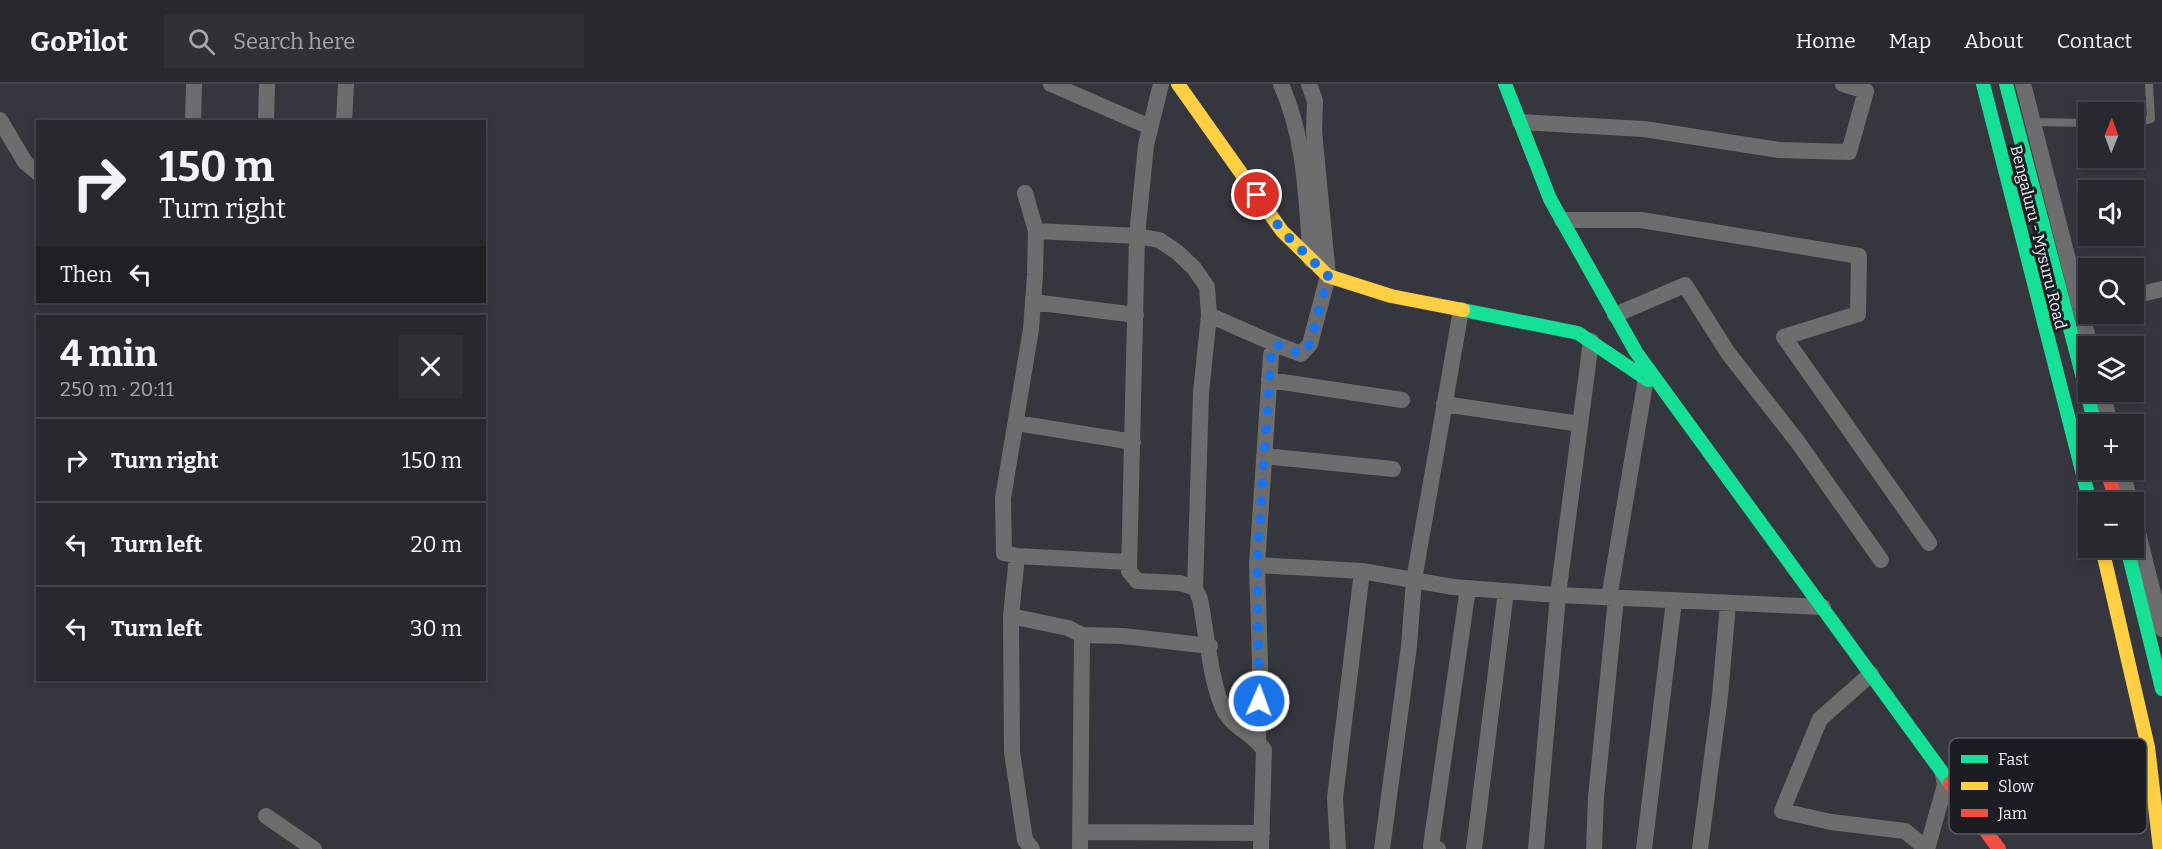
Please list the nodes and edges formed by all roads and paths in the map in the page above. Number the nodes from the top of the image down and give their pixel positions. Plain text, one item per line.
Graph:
1 (194, 84) edge
2 (267, 84) edge
3 (346, 84) edge
4 (1051, 84) edge
5 (1161, 84) edge
6 (1178, 84) edge
7 (1281, 84) edge
8 (1310, 84) edge
9 (1505, 84) edge
10 (1844, 84) edge
11 (1983, 84) edge
12 (2006, 84) edge
13 (2023, 84) edge
14 (2149, 84) edge
15 (0, 120) edge
16 (193, 120) edge
17 (266, 120) edge
18 (344, 120) edge
19 (2144, 121) edge
20 (1520, 122) junction
21 (2032, 122) junction
22 (2078, 123) edge
23 (1150, 128) junction
24 (36, 171) edge
25 (1025, 193) dead end
26 (1562, 220) junction
27 (1036, 231) junction
28 (1137, 236) junction
29 (1311, 260) junction
30 (1328, 276) junction
31 (2078, 286) edge
32 (2162, 289) edge
33 (2144, 293) edge
34 (1033, 302) junction
35 (1461, 310) junction
36 (1136, 315) junction
37 (1209, 315) junction
38 (1616, 315) junction
39 (1591, 341) junction
40 (1275, 344) junction
41 (1646, 378) junction
42 (1269, 380) junction
43 (1664, 390) junction
44 (1402, 400) dead end
45 (1444, 404) junction
46 (2092, 414) edge
47 (1016, 423) junction
48 (1580, 424) junction
49 (1133, 442) junction
50 (1264, 456) junction
51 (1393, 468) dead end
52 (2087, 492) edge
53 (1929, 543) dead end
54 (1017, 556) junction
55 (2144, 557) edge
56 (2104, 558) edge
57 (2129, 558) edge
58 (1881, 560) dead end
59 (1128, 562) junction
60 (1257, 565) junction
61 (1362, 571) junction
62 (1414, 580) junction
63 (1195, 588) junction
64 (1468, 588) junction
65 (1506, 591) junction
66 (1558, 595) junction
67 (1612, 598) junction
68 (1674, 601) junction
69 (1728, 604) junction
70 (1823, 607) junction
71 (1011, 616) junction
72 (2162, 629) edge
73 (1082, 635) junction
74 (1210, 646) junction
75 (1871, 674) junction
76 (2162, 689) edge
77 (2146, 738) edge
78 (1258, 740) junction
79 (2147, 743) edge
80 (1942, 771) junction
81 (1949, 781) edge
82 (266, 816) dead end
83 (1080, 831) junction
84 (1988, 834) edge
85 (1262, 841) edge
86 (314, 849) edge
87 (1032, 849) edge
88 (1080, 849) edge
89 (1338, 849) edge
90 (1382, 849) edge
91 (1438, 849) edge
92 (1474, 849) edge
93 (1536, 849) edge
94 (1594, 849) edge
95 (1644, 849) edge
96 (1700, 849) edge
97 (1927, 849) edge
98 (1999, 849) edge
99 (2160, 849) edge

1 - 16 street
2 - 17 street
3 - 18 street
4 - 23 street
5 - 23 street
6 - 29 main road
7 - 29 street
8 - 30 street
9 - 20 main road
10 - 20 street
11 - 52 main road, Bengaluru - Mysuru Road
12 - 46 main road, Bengaluru - Mysuru Road
13 - 21 street
14 - 19 lane
15 - 24 street
20 - 26 main road
21 - 22 lane
21 - 31 street
23 - 28 street
25 - 27 street
26 - 38 main road
26 - 53 street
27 - 28 street
27 - 34 street
28 - 36 street
28 - 37 street
29 - 30 main road
30 - 35 main road
30 - 40 street
32 - 33 street
34 - 36 street
34 - 47 street
35 - 39 main road
35 - 45 street
36 - 49 street
37 - 40 street
37 - 63 street
38 - 43 main road
38 - 58 street
39 - 41 main road
39 - 48 street
40 - 42 street
41 - 43 main road
41 - 67 street
42 - 44 street
42 - 50 street
43 - 70 main road
45 - 48 street
45 - 62 street
47 - 49 street
47 - 54 street
48 - 66 street
49 - 59 street
50 - 51 street
50 - 60 street
54 - 59 street
54 - 71 street
55 - 72 street
56 - 77 main road
57 - 76 main road
59 - 63 street
60 - 61 street
60 - 78 street
61 - 62 street
61 - 89 street
62 - 64 street
62 - 90 street
63 - 74 street
64 - 65 street
64 - 91 street
65 - 66 street
65 - 92 street
66 - 67 street
66 - 93 street
67 - 68 street
67 - 94 street
68 - 69 street
68 - 95 street
69 - 70 street
69 - 96 street
70 - 75 main road
71 - 73 street
71 - 87 street
73 - 74 street
73 - 83 street
74 - 78 street
75 - 80 main road
75 - 97 street
78 - 85 street
79 - 99 main road
80 - 81 main road
80 - 97 street
82 - 86 street
83 - 85 street
83 - 88 street
84 - 98 main road

